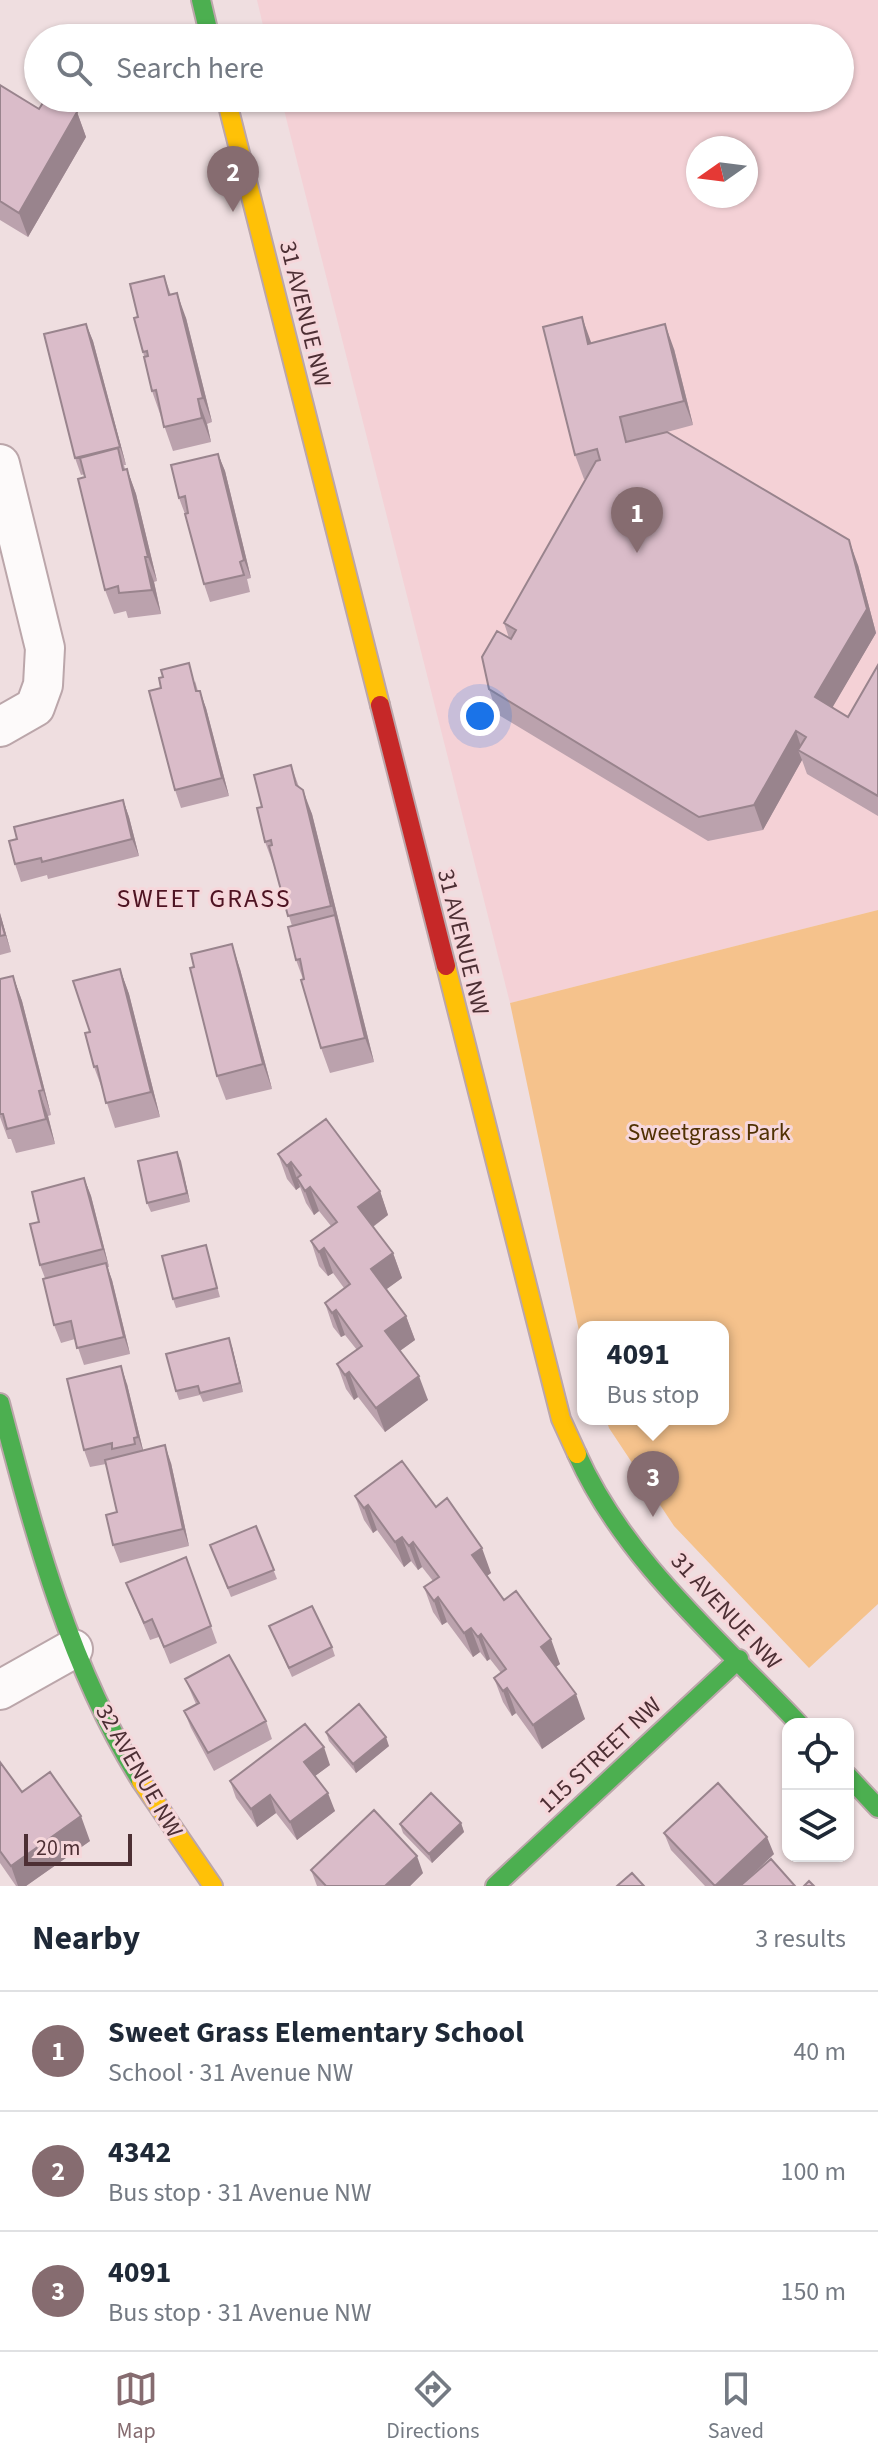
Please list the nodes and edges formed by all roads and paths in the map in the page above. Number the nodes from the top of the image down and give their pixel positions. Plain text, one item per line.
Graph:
1 (201, 0) edge
2 (207, 24) edge
3 (230, 112) edge
4 (0, 464) edge
5 (0, 727) edge
6 (0, 1403) edge
7 (73, 1649) junction
8 (739, 1659) junction
9 (0, 1690) edge
10 (793, 1718) edge
11 (854, 1782) edge
12 (878, 1808) edge
13 (213, 1886) edge
14 (495, 1886) edge

1 - 2 street
3 - 8 street, 31 AVENUE NW
4 - 5 street
6 - 7 street, 32 AVENUE NW
7 - 9 street
7 - 13 street, 32 AVENUE NW
8 - 10 street, 31 AVENUE NW
8 - 14 street, 115 STREET NW
11 - 12 street

